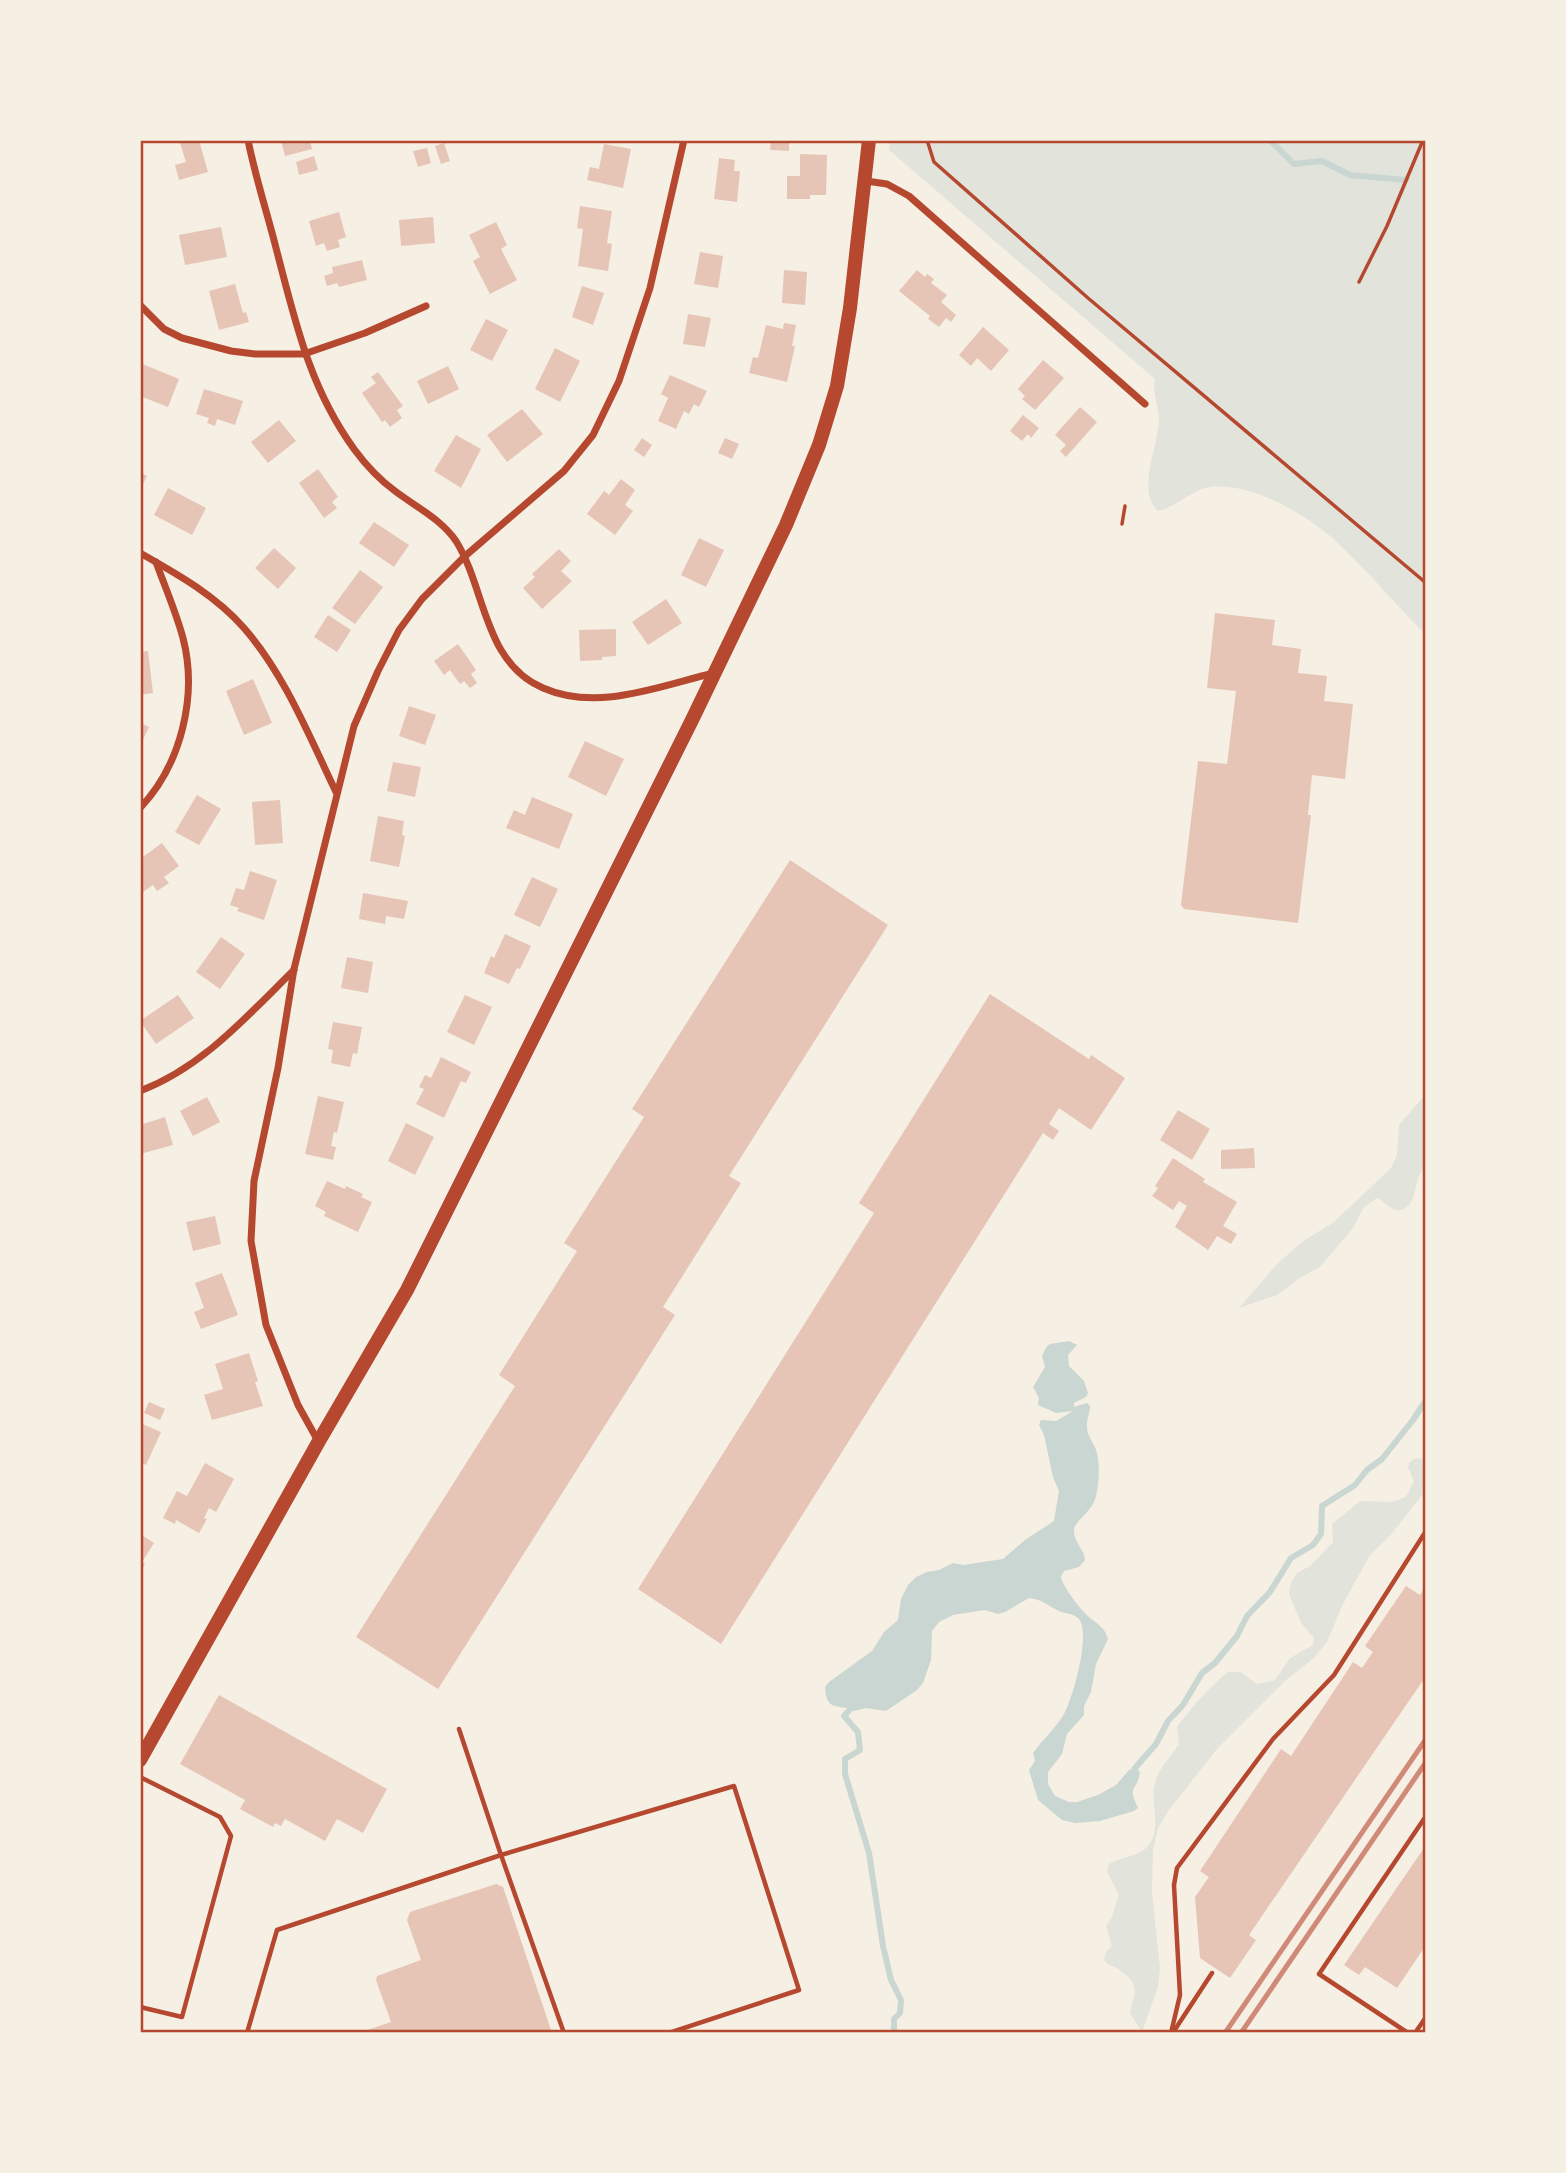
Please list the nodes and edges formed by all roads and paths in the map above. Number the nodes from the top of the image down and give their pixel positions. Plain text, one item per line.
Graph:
1 (248, 140) edge
2 (684, 140) edge
3 (869, 140) edge
4 (927, 140) edge
5 (1423, 140) edge
6 (866, 181) junction
7 (1359, 282) dead end
8 (140, 306) edge
9 (426, 306) dead end
10 (304, 354) junction
11 (1145, 404) dead end
12 (1125, 506) dead end
13 (1122, 524) dead end
14 (140, 552) edge
15 (464, 557) junction
16 (156, 562) junction
17 (1426, 583) edge
18 (714, 673) junction
19 (337, 793) junction
20 (140, 808) edge
21 (294, 969) junction
22 (140, 1091) edge
23 (318, 1441) junction
24 (1426, 1531) edge
25 (459, 1729) dead end
26 (140, 1760) edge
27 (140, 1777) edge
28 (1426, 1816) edge
29 (502, 1855) junction
30 (1212, 1973) dead end
31 (140, 2007) edge
32 (1426, 2017) edge
33 (247, 2033) edge
34 (564, 2033) edge
35 (669, 2033) edge
36 (1172, 2033) edge
37 (1408, 2033) edge
38 (1415, 2033) edge

1 - 10 street
2 - 15 street
3 - 6 main road
4 - 17 path
5 - 7 path
6 - 11 street
6 - 18 main road
8 - 10 street
9 - 10 street
10 - 15 street
12 - 13 path
14 - 16 street
15 - 18 street
15 - 19 street
16 - 19 street
16 - 20 street
18 - 23 main road
19 - 21 street
21 - 22 street
21 - 23 street
23 - 26 main road
24 - 36 lane
25 - 29 lane
27 - 31 lane
28 - 37 lane
29 - 33 lane
29 - 34 lane
29 - 35 lane
30 - 36 lane
32 - 38 lane

